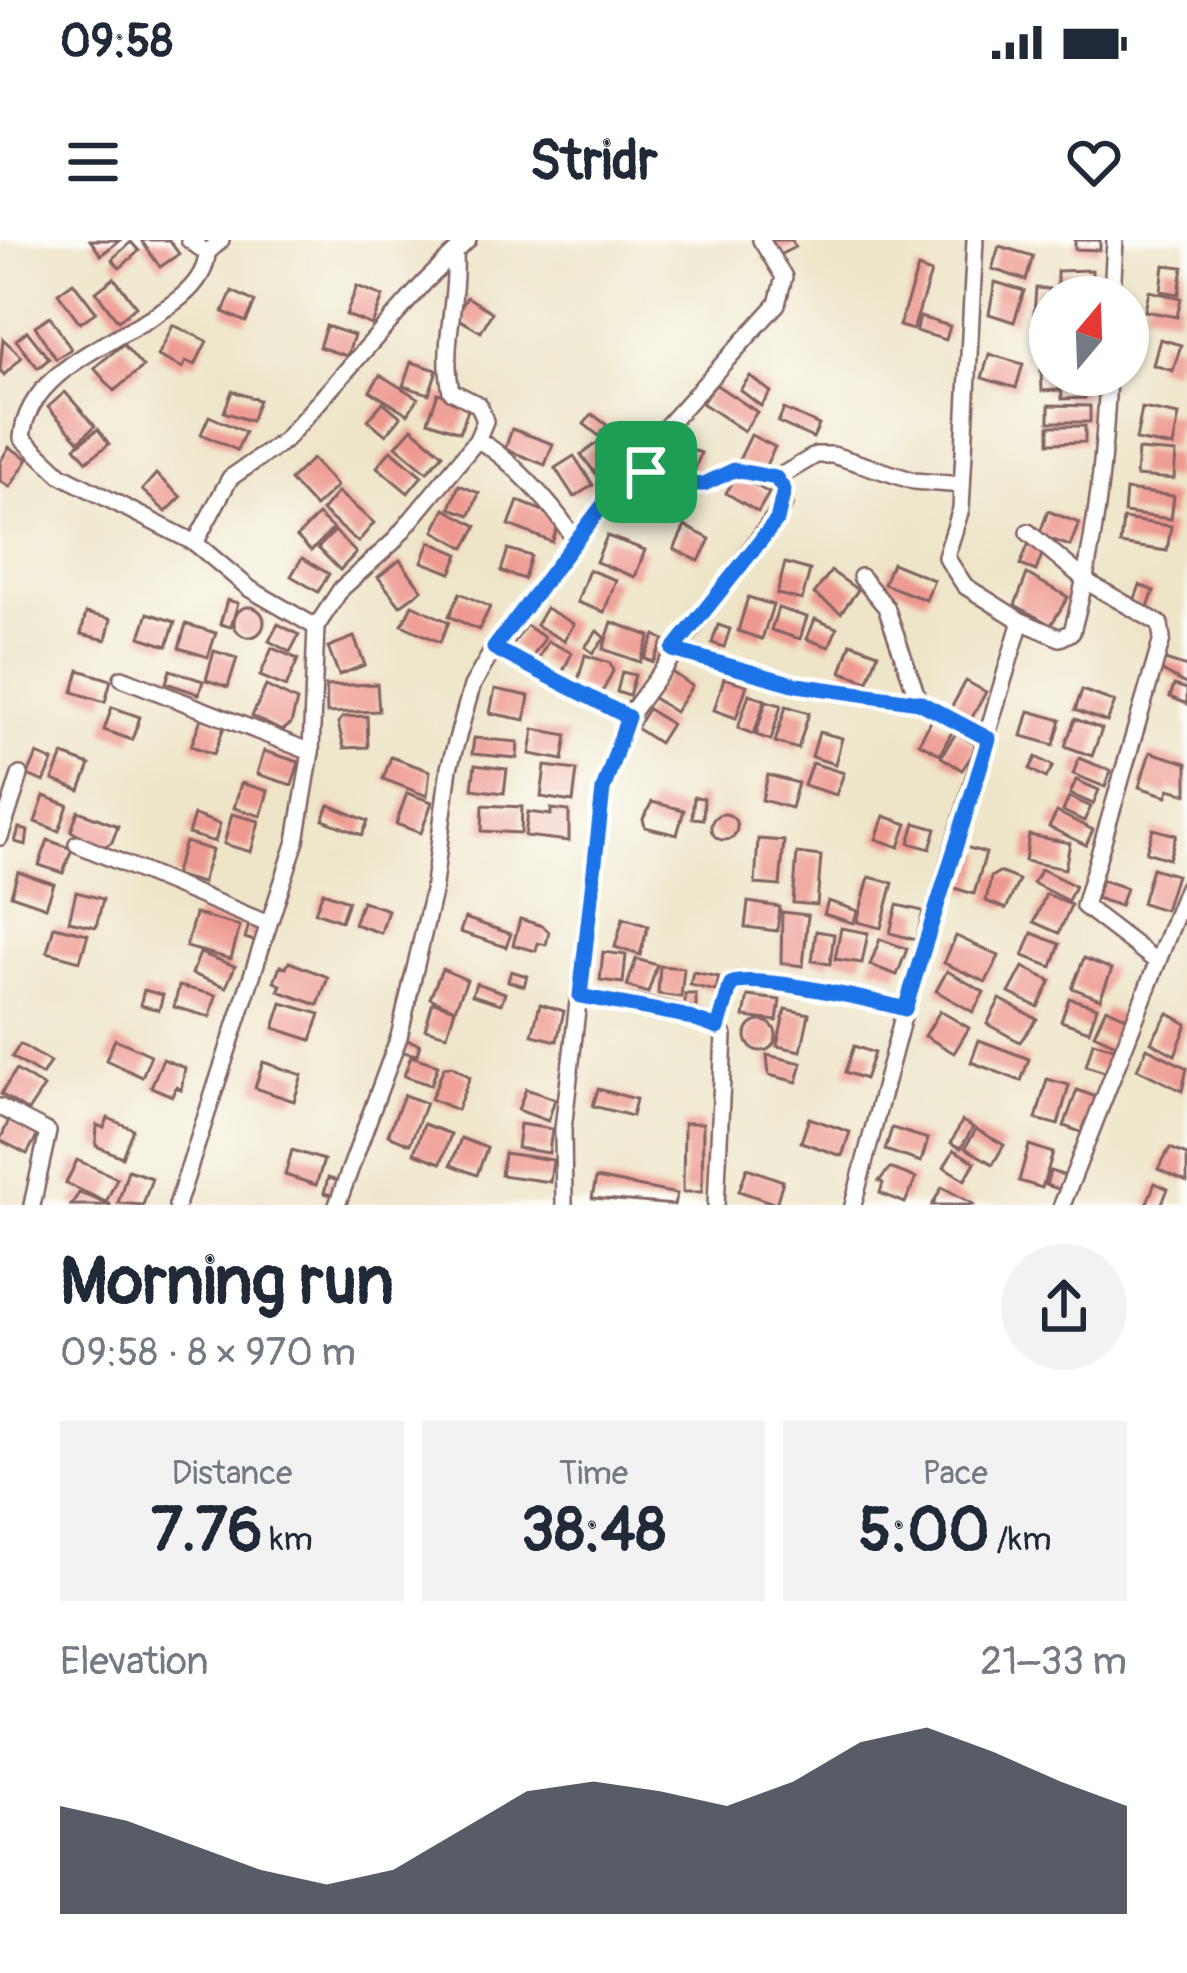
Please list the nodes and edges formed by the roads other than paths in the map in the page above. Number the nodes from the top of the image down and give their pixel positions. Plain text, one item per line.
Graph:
1 (189, 240) edge
2 (221, 240) edge
3 (468, 240) edge
4 (760, 240) edge
5 (975, 240) edge
6 (1115, 240) edge
7 (207, 253) junction
8 (455, 255) junction
9 (1113, 276) edge
10 (1107, 396) edge
11 (477, 440) junction
12 (632, 467) junction
13 (776, 478) junction
14 (962, 485) junction
15 (1028, 532) dead end
16 (574, 541) junction
17 (195, 544) junction
18 (861, 577) dead end
19 (1089, 583) junction
20 (1021, 622) junction
21 (316, 627) junction
22 (494, 648) junction
23 (673, 650) junction
24 (122, 678) dead end
25 (919, 702) junction
26 (628, 717) junction
27 (989, 739) junction
28 (310, 752) junction
29 (20, 775) dead end
30 (0, 837) edge
31 (76, 844) dead end
32 (1187, 887) edge
33 (268, 924) junction
34 (1156, 961) junction
35 (580, 996) junction
36 (905, 1009) junction
37 (718, 1028) junction
38 (0, 1107) edge
39 (32, 1205) edge
40 (177, 1205) edge
41 (337, 1205) edge
42 (564, 1205) edge
43 (716, 1205) edge
44 (853, 1205) edge
45 (1062, 1205) edge

1 - 7 street
2 - 7 street
3 - 8 street
4 - 12 street
5 - 14 street
6 - 9 street
7 - 17 street
8 - 11 street
8 - 17 street
10 - 19 street
11 - 16 street
11 - 21 street
12 - 13 street
12 - 16 street
13 - 14 street
13 - 23 street
14 - 20 street
15 - 19 street
16 - 22 street
17 - 21 street
18 - 25 street
19 - 20 street
19 - 34 street
20 - 27 street
21 - 28 street
22 - 26 street
22 - 41 street
23 - 25 street
23 - 26 street
24 - 28 street
25 - 27 street
26 - 35 street
27 - 36 street
28 - 33 street
29 - 30 street
31 - 33 street
32 - 34 street
33 - 40 street
34 - 45 street
35 - 37 street
35 - 42 street
36 - 37 street
36 - 44 street
37 - 43 street
38 - 39 street

